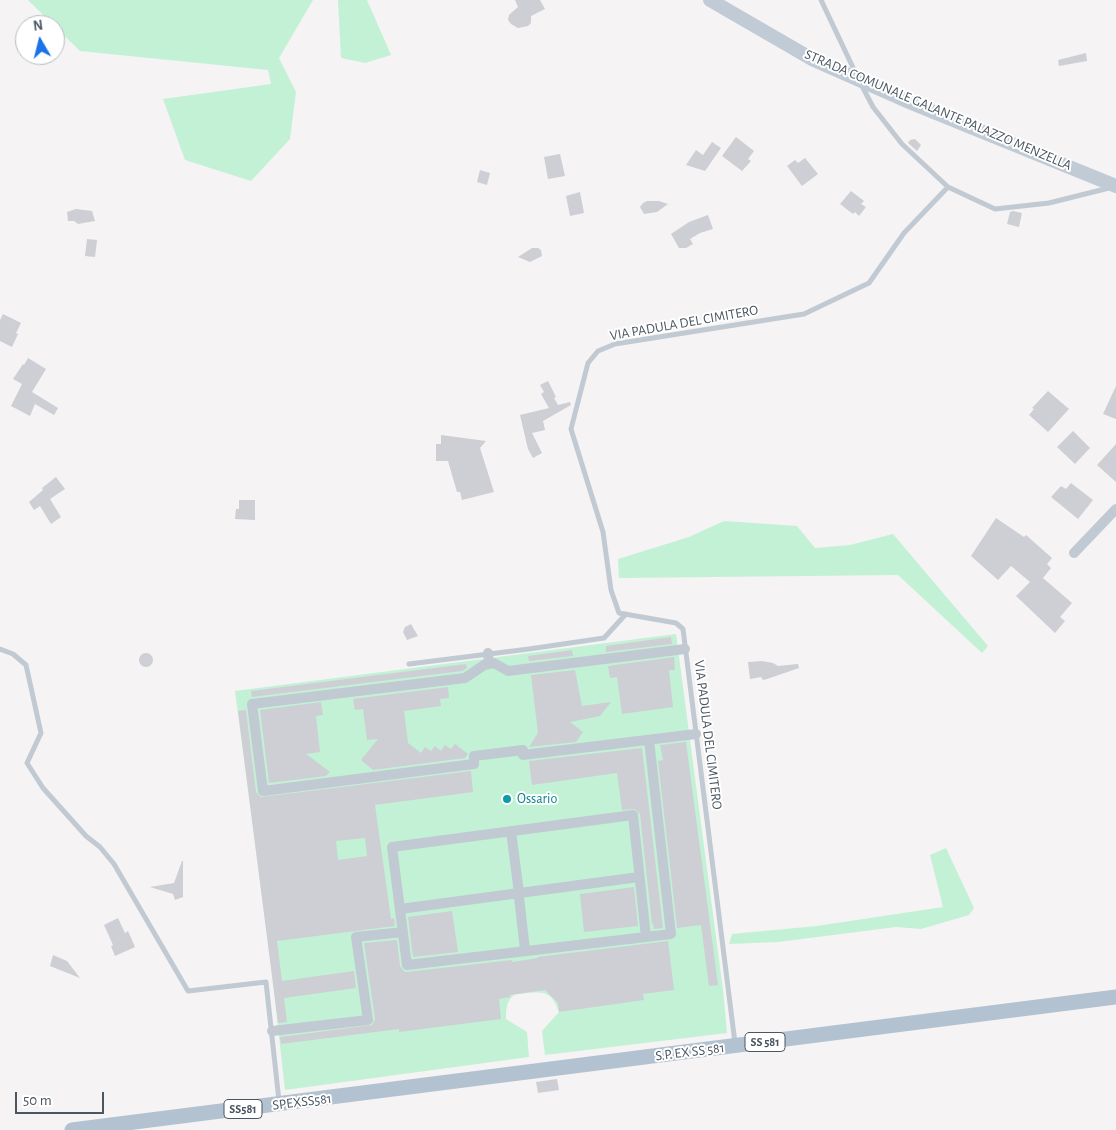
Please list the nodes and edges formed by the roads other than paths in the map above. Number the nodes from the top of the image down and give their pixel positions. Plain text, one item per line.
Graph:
1 (710, 0) edge
2 (821, 0) edge
3 (858, 79) junction
4 (1116, 186) edge
5 (948, 187) junction
6 (1116, 508) edge
7 (1074, 553) dead end
8 (626, 614) junction
9 (0, 649) edge
10 (685, 649) junction
11 (489, 659) junction
12 (409, 664) dead end
13 (696, 734) junction
14 (649, 740) junction
15 (511, 831) junction
16 (639, 877) junction
17 (519, 895) junction
18 (400, 909) junction
19 (403, 932) junction
20 (646, 937) junction
21 (525, 950) junction
22 (1116, 997) edge
23 (272, 1031) junction
24 (736, 1046) junction
25 (414, 1087) joint
26 (279, 1104) junction
27 (72, 1130) edge

1 - 3 street, STRADA COMUNALE GALANTE PALAZZO MENZELLA
2 - 3 lane
3 - 4 street, STRADA COMUNALE GALANTE PALAZZO MENZELLA
3 - 5 lane
4 - 5 lane
5 - 8 lane, VIA PADULA DEL CIMITERO
6 - 7 street
8 - 10 lane, VIA PADULA DEL CIMITERO
8 - 11 lane
9 - 23 lane
10 - 11 street
10 - 13 lane, VIA PADULA DEL CIMITERO
11 - 12 lane
11 - 14 street
13 - 14 street
13 - 24 lane, VIA PADULA DEL CIMITERO
14 - 20 street
15 - 16 street
15 - 17 street
15 - 18 street
16 - 17 street
16 - 20 street
17 - 18 street
17 - 21 street
18 - 19 street
19 - 21 street
19 - 23 street
20 - 21 street
22 - 24 main road, S.P. EX SS 581 / SS 581
23 - 26 lane
24 - 25 main road, S.P. EX SS 581 / SS 581
25 - 26 main road, SPEXSS581 / SS581
26 - 27 main road, SPEXSS581 / SS581

